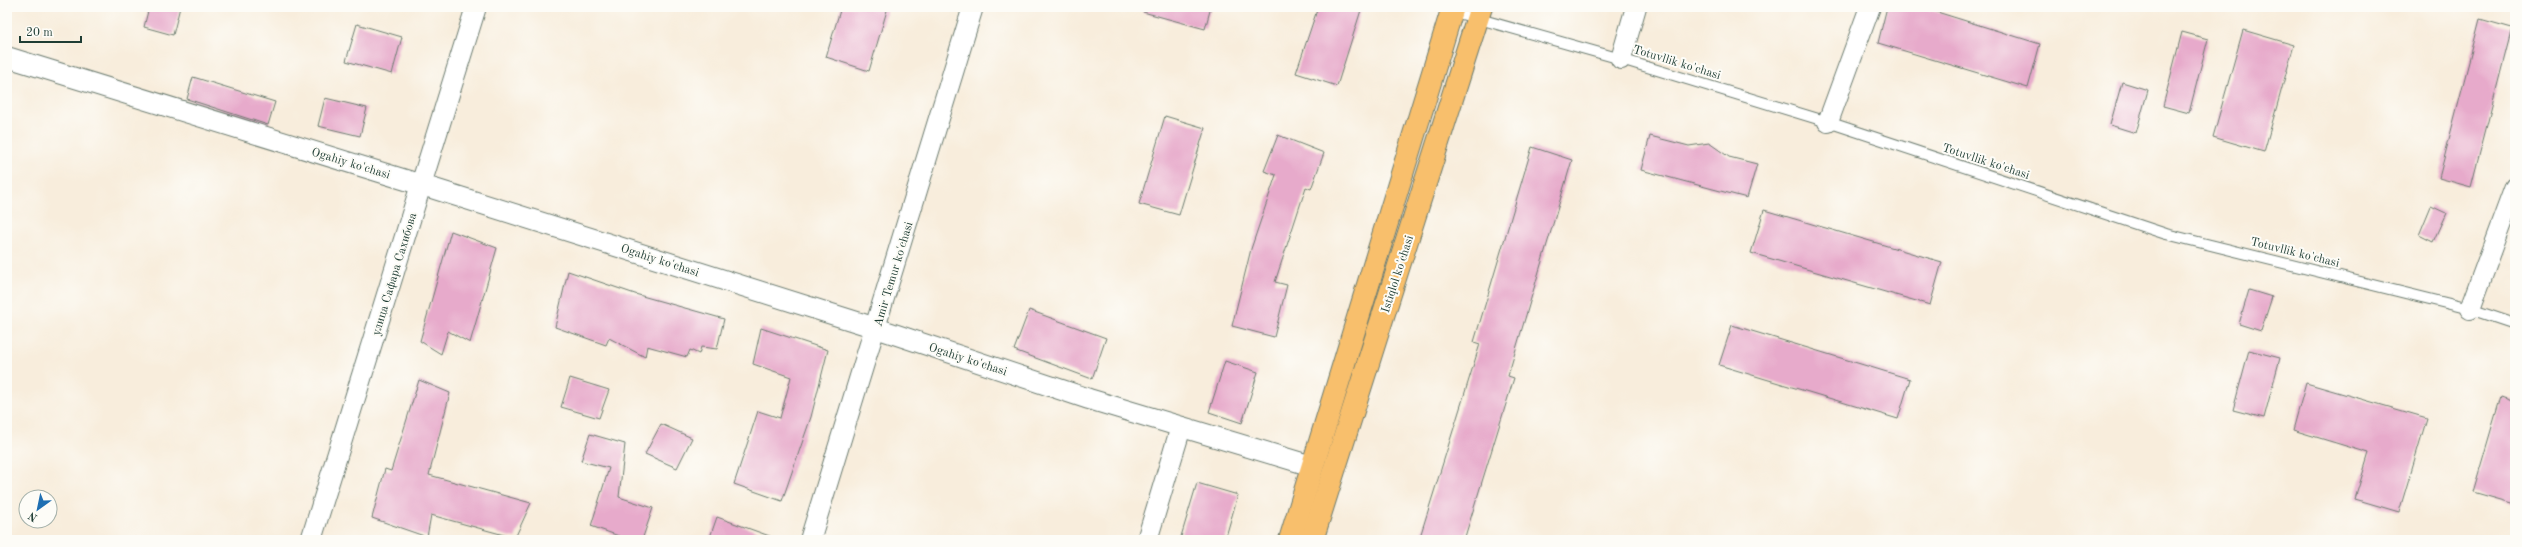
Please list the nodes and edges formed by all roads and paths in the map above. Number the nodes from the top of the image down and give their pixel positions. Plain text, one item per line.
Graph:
1 (476, 7) edge
2 (973, 7) edge
3 (1636, 7) edge
4 (1870, 7) edge
5 (1452, 9) edge
6 (1480, 13) edge
7 (7, 57) edge
8 (1621, 59) junction
9 (1828, 122) junction
10 (422, 185) junction
11 (2515, 187) edge
12 (2470, 309) junction
13 (2515, 324) edge
14 (876, 328) junction
15 (1181, 427) junction
16 (1312, 466) junction
17 (311, 540) edge
18 (810, 540) edge
19 (1148, 540) edge
20 (1290, 540) edge
21 (1312, 540) edge

1 - 10 street, улица Сафара Сахибова
2 - 14 street, Amir Temur ko'chasi
3 - 8 street
4 - 9 street
5 - 6 lane, Totuvllik ko'chasi
5 - 16 main road, Istiqlol ko'chasi
6 - 8 lane, Totuvllik ko'chasi
6 - 21 main road, Istiqlol ko'chasi
7 - 10 street, Ogahiy ko'chasi
8 - 9 lane, Totuvllik ko'chasi
9 - 12 lane, Totuvllik ko'chasi
10 - 14 street, Ogahiy ko'chasi
10 - 17 street, улица Сафара Сахибова
11 - 12 street
12 - 13 lane, Totuvllik ko'chasi
14 - 15 street, Ogahiy ko'chasi
14 - 18 street, Amir Temur ko'chasi
15 - 16 street, Ogahiy ko'chasi
15 - 19 street
16 - 20 main road, Istiqlol ko'chasi

